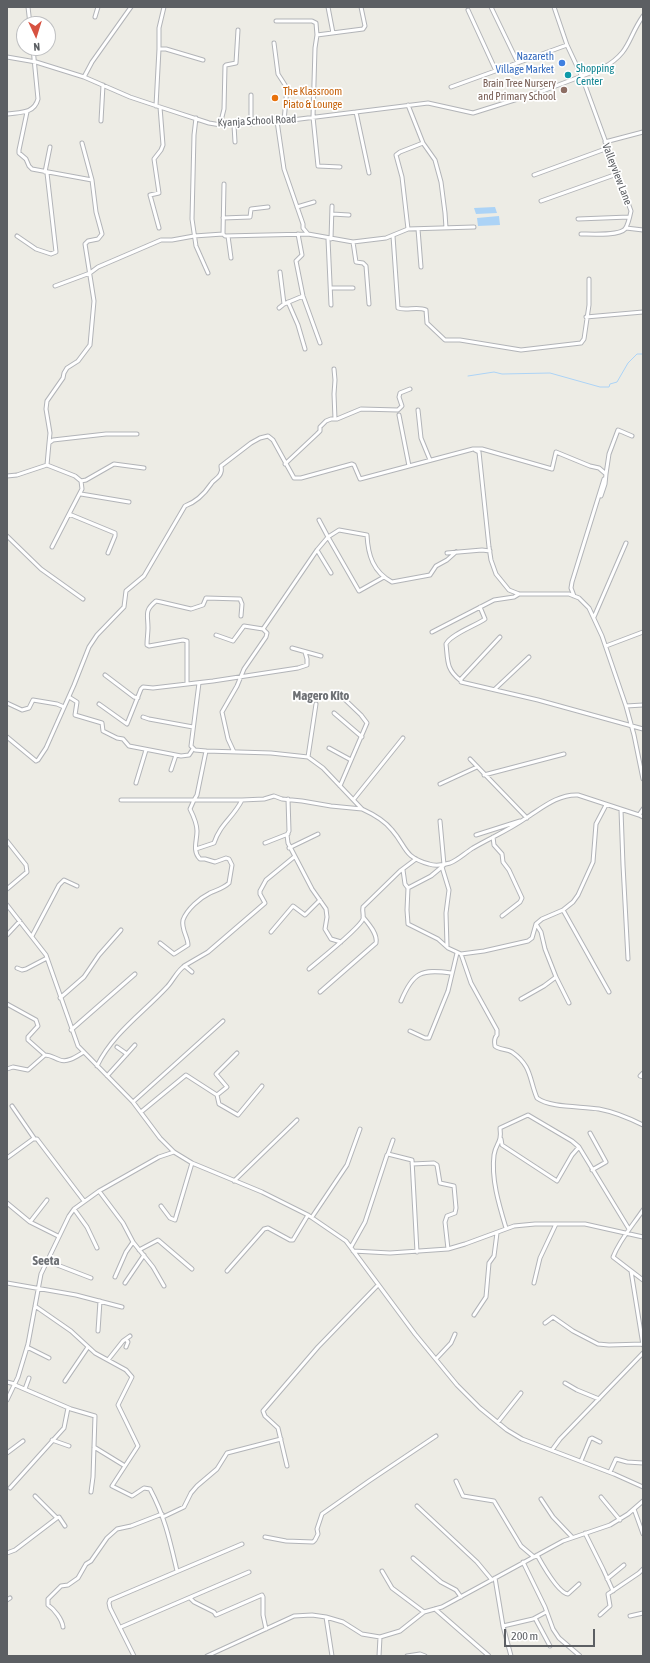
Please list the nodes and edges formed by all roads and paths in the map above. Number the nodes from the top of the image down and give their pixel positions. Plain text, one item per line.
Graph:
1 (98, 7) edge
2 (131, 7) edge
3 (164, 7) edge
4 (328, 7) edge
5 (361, 7) edge
6 (491, 7) edge
7 (554, 7) edge
8 (468, 10) dead end
9 (643, 16) edge
10 (95, 17) dead end
11 (276, 21) dead end
12 (238, 30) dead end
13 (333, 33) junction
14 (317, 35) junction
15 (274, 42) dead end
16 (567, 45) junction
17 (159, 49) junction
18 (35, 56) edge
19 (7, 57) edge
20 (203, 60) dead end
21 (36, 62) junction
22 (518, 63) junction
23 (496, 71) junction
24 (582, 76) junction
25 (84, 77) junction
26 (103, 85) junction
27 (451, 87) dead end
28 (251, 96) dead end
29 (408, 105) junction
30 (156, 106) junction
31 (160, 107) junction
32 (26, 112) junction
33 (356, 112) junction
34 (7, 114) edge
35 (313, 117) junction
36 (196, 118) junction
37 (100, 121) dead end
38 (277, 121) junction
39 (284, 121) junction
40 (234, 124) junction
41 (251, 124) junction
42 (220, 125) junction
43 (643, 132) edge
44 (235, 142) dead end
45 (605, 142) junction
46 (82, 143) dead end
47 (423, 143) junction
48 (50, 148) dead end
49 (608, 148) junction
50 (340, 166) dead end
51 (46, 173) junction
52 (369, 173) dead end
53 (617, 174) junction
54 (534, 175) dead end
55 (92, 180) junction
56 (224, 184) dead end
57 (541, 201) dead end
58 (314, 202) dead end
59 (332, 206) dead end
60 (268, 207) dead end
61 (297, 207) junction
62 (332, 214) junction
63 (349, 216) dead end
64 (629, 217) junction
65 (223, 218) junction
66 (578, 219) dead end
67 (474, 227) dead end
68 (159, 228) dead end
69 (446, 228) junction
70 (626, 228) junction
71 (408, 229) junction
72 (418, 229) junction
73 (643, 230) edge
74 (223, 234) junction
75 (298, 234) junction
76 (308, 234) junction
77 (581, 234) dead end
78 (17, 236) dead end
79 (194, 236) junction
80 (228, 236) junction
81 (393, 236) junction
82 (330, 239) junction
83 (354, 242) junction
84 (231, 258) dead end
85 (421, 267) dead end
86 (280, 272) dead end
87 (90, 273) junction
88 (208, 273) dead end
89 (589, 279) dead end
90 (55, 286) dead end
91 (331, 288) junction
92 (353, 288) dead end
93 (303, 296) junction
94 (288, 302) junction
95 (284, 304) junction
96 (330, 304) dead end
97 (369, 304) dead end
98 (279, 308) dead end
99 (643, 312) edge
100 (586, 317) junction
101 (320, 343) dead end
102 (305, 349) dead end
103 (334, 369) dead end
104 (410, 389) dead end
105 (418, 410) dead end
106 (399, 415) dead end
107 (335, 419) junction
108 (137, 434) dead end
109 (632, 436) dead end
110 (49, 443) junction
111 (480, 450) junction
112 (430, 460) junction
113 (285, 464) junction
114 (47, 465) junction
115 (409, 466) junction
116 (144, 468) dead end
117 (606, 474) junction
118 (7, 476) edge
119 (80, 481) junction
120 (81, 494) junction
121 (601, 496) dead end
122 (129, 502) dead end
123 (69, 514) junction
124 (318, 520) dead end
125 (7, 536) edge
126 (328, 537) junction
127 (626, 543) dead end
128 (52, 547) dead end
129 (317, 550) junction
130 (490, 551) junction
131 (108, 552) dead end
132 (447, 552) dead end
133 (456, 552) junction
134 (331, 573) dead end
135 (384, 577) junction
136 (519, 594) junction
137 (574, 596) junction
138 (84, 598) dead end
139 (480, 608) junction
140 (241, 616) dead end
141 (594, 617) junction
142 (263, 629) junction
143 (432, 632) dead end
144 (643, 632) edge
145 (216, 635) dead end
146 (500, 637) dead end
147 (606, 646) junction
148 (292, 648) dead end
149 (305, 652) junction
150 (320, 656) dead end
151 (529, 657) dead end
152 (105, 675) dead end
153 (240, 677) junction
154 (460, 680) junction
155 (199, 682) junction
156 (187, 684) junction
157 (495, 689) junction
158 (336, 692) dead end
159 (69, 697) junction
160 (138, 698) junction
161 (7, 703) edge
162 (99, 704) dead end
163 (316, 704) dead end
164 (643, 704) edge
165 (626, 706) junction
166 (64, 708) junction
167 (334, 712) dead end
168 (142, 717) dead end
169 (631, 725) junction
170 (193, 727) junction
171 (643, 729) edge
172 (7, 736) edge
173 (362, 737) junction
174 (403, 738) dead end
175 (329, 748) dead end
176 (193, 749) junction
177 (146, 750) junction
178 (206, 751) junction
179 (234, 752) junction
180 (564, 754) dead end
181 (176, 755) junction
182 (308, 757) junction
183 (470, 759) dead end
184 (351, 760) junction
185 (477, 767) junction
186 (171, 770) dead end
187 (484, 775) junction
188 (643, 779) edge
189 (136, 783) dead end
190 (440, 784) dead end
191 (340, 786) junction
192 (121, 800) dead end
193 (194, 800) junction
194 (242, 800) junction
195 (288, 800) junction
196 (354, 800) junction
197 (606, 805) junction
198 (362, 809) junction
199 (621, 810) junction
200 (643, 810) edge
201 (639, 815) junction
202 (643, 817) edge
203 (527, 818) junction
204 (522, 821) junction
205 (440, 822) dead end
206 (288, 834) junction
207 (318, 834) dead end
208 (476, 835) dead end
209 (493, 838) junction
210 (7, 841) edge
211 (265, 843) dead end
212 (289, 848) junction
213 (196, 849) junction
214 (294, 857) junction
215 (416, 859) junction
216 (443, 866) junction
217 (403, 870) junction
218 (77, 886) dead end
219 (408, 888) junction
220 (7, 889) edge
221 (320, 900) junction
222 (7, 905) edge
223 (563, 910) junction
224 (502, 916) dead end
225 (363, 917) junction
226 (20, 921) junction
227 (536, 924) junction
228 (121, 930) dead end
229 (271, 932) dead end
230 (7, 935) edge
231 (32, 936) junction
232 (331, 939) junction
233 (341, 942) junction
234 (160, 943) dead end
235 (335, 946) junction
236 (447, 946) junction
237 (459, 953) junction
238 (47, 958) junction
239 (628, 959) dead end
240 (184, 966) junction
241 (17, 968) dead end
242 (309, 969) dead end
243 (192, 972) dead end
244 (135, 974) dead end
245 (451, 974) junction
246 (556, 977) junction
247 (320, 992) dead end
248 (609, 992) dead end
249 (60, 998) junction
250 (521, 999) dead end
251 (401, 1001) dead end
252 (569, 1003) dead end
253 (7, 1004) edge
254 (223, 1021) dead end
255 (71, 1030) junction
256 (410, 1031) dead end
257 (135, 1045) dead end
258 (116, 1047) dead end
259 (84, 1052) junction
260 (45, 1054) junction
261 (127, 1054) junction
262 (237, 1054) dead end
263 (97, 1066) junction
264 (7, 1068) edge
265 (643, 1073) edge
266 (107, 1076) junction
267 (643, 1077) edge
268 (262, 1086) dead end
269 (217, 1095) junction
270 (133, 1102) junction
271 (12, 1106) dead end
272 (141, 1112) junction
273 (296, 1120) dead end
274 (643, 1125) edge
275 (360, 1129) dead end
276 (590, 1133) dead end
277 (34, 1138) junction
278 (501, 1138) junction
279 (393, 1140) dead end
280 (579, 1147) junction
281 (7, 1151) edge
282 (174, 1152) junction
283 (388, 1154) junction
284 (9, 1157) edge
285 (192, 1163) junction
286 (412, 1164) junction
287 (592, 1170) junction
288 (234, 1181) junction
289 (99, 1191) junction
290 (46, 1200) dead end
291 (84, 1201) junction
292 (7, 1203) edge
293 (161, 1206) dead end
294 (74, 1208) junction
295 (643, 1210) edge
296 (308, 1215) junction
297 (312, 1217) junction
298 (30, 1222) junction
299 (556, 1224) junction
300 (506, 1228) junction
301 (629, 1229) junction
302 (497, 1233) junction
303 (627, 1234) junction
304 (58, 1236) junction
305 (643, 1237) edge
306 (133, 1242) junction
307 (351, 1247) junction
308 (96, 1248) dead end
309 (448, 1249) junction
310 (140, 1250) junction
311 (353, 1251) junction
312 (417, 1252) junction
313 (144, 1255) junction
314 (46, 1261) junction
315 (192, 1269) dead end
316 (227, 1271) dead end
317 (631, 1271) junction
318 (115, 1277) dead end
319 (91, 1278) dead end
320 (643, 1280) edge
321 (7, 1283) edge
322 (125, 1283) dead end
323 (534, 1283) dead end
324 (378, 1285) junction
325 (164, 1286) dead end
326 (38, 1287) junction
327 (100, 1301) junction
328 (35, 1306) junction
329 (122, 1307) dead end
330 (474, 1315) dead end
331 (545, 1323) dead end
332 (98, 1331) dead end
333 (455, 1334) dead end
334 (130, 1336) dead end
335 (126, 1339) junction
336 (643, 1345) edge
337 (27, 1347) junction
338 (88, 1347) junction
339 (126, 1347) dead end
340 (643, 1353) edge
341 (49, 1358) dead end
342 (436, 1359) junction
343 (108, 1360) junction
344 (29, 1378) dead end
345 (65, 1381) dead end
346 (7, 1382) edge
347 (565, 1383) dead end
348 (15, 1384) junction
349 (25, 1389) junction
350 (521, 1393) dead end
351 (599, 1399) junction
352 (7, 1400) edge
353 (68, 1408) junction
354 (498, 1422) junction
355 (436, 1436) dead end
356 (281, 1439) junction
357 (52, 1440) junction
358 (23, 1441) dead end
359 (600, 1442) dead end
360 (69, 1446) dead end
361 (94, 1447) junction
362 (552, 1450) junction
363 (7, 1453) edge
364 (581, 1461) junction
365 (643, 1463) edge
366 (125, 1466) junction
367 (287, 1466) dead end
368 (610, 1472) junction
369 (456, 1481) dead end
370 (643, 1487) edge
371 (10, 1488) dead end
372 (91, 1492) dead end
373 (35, 1496) dead end
374 (601, 1497) dead end
375 (541, 1499) dead end
376 (643, 1501) edge
377 (417, 1506) dead end
378 (634, 1509) junction
379 (163, 1516) junction
380 (57, 1518) junction
381 (620, 1520) junction
382 (65, 1526) dead end
383 (585, 1533) junction
384 (643, 1534) edge
385 (265, 1537) dead end
386 (572, 1537) junction
387 (242, 1544) dead end
388 (7, 1553) edge
389 (535, 1556) junction
390 (413, 1558) dead end
391 (523, 1562) junction
392 (624, 1565) dead end
393 (643, 1569) edge
394 (176, 1571) junction
395 (382, 1571) dead end
396 (250, 1572) dead end
397 (607, 1578) junction
398 (493, 1579) junction
399 (579, 1584) dead end
400 (612, 1591) junction
401 (461, 1597) junction
402 (190, 1598) junction
403 (435, 1609) junction
404 (424, 1612) junction
405 (546, 1612) junction
406 (643, 1613) edge
407 (600, 1615) dead end
408 (630, 1616) dead end
409 (326, 1617) junction
410 (536, 1618) junction
411 (503, 1626) junction
412 (63, 1627) dead end
413 (121, 1628) junction
414 (266, 1629) junction
415 (380, 1637) junction
416 (550, 1646) dead end
417 (421, 1655) edge
418 (134, 1656) edge
419 (207, 1656) edge
420 (332, 1656) edge
421 (379, 1656) edge
422 (407, 1656) edge
423 (425, 1656) edge
424 (489, 1656) edge
425 (511, 1656) edge
426 (580, 1656) edge

1 - 10 street
2 - 25 street
3 - 17 street
4 - 13 street
5 - 13 street
6 - 22 street
7 - 16 street, Valleyview Lane
8 - 23 street
9 - 24 street, Kyanja School Road
11 - 14 street
12 - 42 street
13 - 14 street
14 - 35 street
15 - 39 street
16 - 22 street
16 - 24 street, Valleyview Lane
17 - 20 street
17 - 30 street
18 - 21 street
19 - 21 street, Kyanja School Road
21 - 25 street, Kyanja School Road
21 - 32 street
22 - 23 street
23 - 27 street
24 - 29 street, Kyanja School Road
24 - 45 street, Valleyview Lane
25 - 26 street, Kyanja School Road
26 - 30 street, Kyanja School Road
26 - 37 street
28 - 41 street
29 - 33 street, Kyanja School Road
29 - 47 street
30 - 31 street, Kyanja School Road
31 - 36 street, Kyanja School Road
31 - 68 street
32 - 34 street
32 - 51 street
33 - 35 street, Kyanja School Road
33 - 52 street
35 - 39 street, Kyanja School Road
35 - 50 street
36 - 42 street, Kyanja School Road
36 - 79 street
38 - 39 street, Kyanja School Road
38 - 41 street, Kyanja School Road
38 - 61 street
40 - 41 street, Kyanja School Road
40 - 42 street, Kyanja School Road
40 - 44 street
43 - 45 street
45 - 49 street, Valleyview Lane
46 - 55 street
47 - 69 street
47 - 71 street
48 - 51 street
49 - 53 street, Valleyview Lane
49 - 54 street
51 - 55 street
51 - 78 street
53 - 57 street
53 - 64 street, Valleyview Lane
55 - 87 street
56 - 65 street
58 - 61 street
59 - 62 street
60 - 65 street
61 - 76 street
62 - 63 street
62 - 82 street
64 - 66 street
64 - 70 street, Valleyview Lane
65 - 74 street
67 - 69 street
69 - 72 street
70 - 73 street
70 - 77 street
71 - 72 street
71 - 81 street
72 - 85 street
74 - 79 street
74 - 80 street
75 - 76 street
75 - 80 street
75 - 93 street
76 - 82 street
79 - 87 street
79 - 88 street
80 - 84 street
81 - 83 street
81 - 100 street
82 - 83 street
82 - 91 street
83 - 97 street
86 - 95 street
87 - 90 street
87 - 110 street
89 - 100 street
91 - 92 street
91 - 96 street
93 - 94 street
93 - 101 street
94 - 95 street
94 - 102 street
95 - 98 street
99 - 100 street
103 - 107 street
104 - 107 street
105 - 112 street
106 - 115 street
107 - 113 street
108 - 110 street
109 - 117 street
110 - 114 street
111 - 112 street
111 - 117 street
111 - 130 street
112 - 115 street
113 - 115 street
113 - 159 street
114 - 118 street
114 - 119 street
116 - 119 street
117 - 121 street
117 - 137 street
119 - 120 street
120 - 122 street
120 - 123 street
123 - 128 street
123 - 131 street
124 - 126 street
125 - 138 street
126 - 129 street
126 - 135 street
126 - 135 street
127 - 141 street
129 - 134 street
129 - 142 street
130 - 133 street
130 - 136 street
132 - 133 street
133 - 135 street
136 - 137 street
136 - 139 street
137 - 141 street
139 - 143 street
139 - 154 street
140 - 156 street
141 - 147 street
142 - 145 street
142 - 153 street
144 - 147 street
146 - 154 street
147 - 165 street
148 - 149 street
149 - 150 street
149 - 153 street
151 - 157 street
152 - 160 street
153 - 155 street
153 - 179 street
154 - 157 street
155 - 156 street
155 - 170 street
156 - 160 street
157 - 169 street
158 - 173 street
159 - 166 street
159 - 177 street
160 - 162 street
161 - 166 street
163 - 182 street
164 - 165 street
165 - 169 street
166 - 172 street
167 - 173 street
168 - 170 street
169 - 171 street
169 - 188 street
170 - 176 street
173 - 184 street
174 - 196 street
175 - 184 street
176 - 178 street
176 - 181 street
177 - 181 street
177 - 189 street
178 - 179 street
178 - 193 street
179 - 182 street
180 - 187 street
181 - 186 street
182 - 191 street
183 - 185 street
184 - 191 street
185 - 187 street
185 - 190 street
187 - 203 street
191 - 196 street
192 - 193 street
193 - 194 street
193 - 213 street
194 - 195 street
194 - 213 street
195 - 198 street
195 - 206 street
196 - 198 street
197 - 199 street
197 - 203 street
197 - 223 street
198 - 215 street
199 - 201 street
199 - 239 street
200 - 201 street
201 - 202 street
203 - 204 street
204 - 208 street
204 - 209 street
205 - 216 street
206 - 211 street
206 - 212 street
207 - 212 street
209 - 216 street
209 - 224 street
210 - 220 street
212 - 214 street
213 - 234 street
214 - 221 street
214 - 240 street
215 - 216 street
215 - 217 street
216 - 219 street
216 - 236 street
217 - 219 street
217 - 225 street
218 - 231 street
219 - 236 street
221 - 229 street
221 - 232 street
222 - 226 street
223 - 227 street
223 - 248 street
225 - 233 street
225 - 247 street
226 - 230 street
226 - 231 street
227 - 237 street
227 - 246 street
228 - 249 street
231 - 238 street
232 - 233 street
232 - 235 street
233 - 235 street
235 - 242 street
236 - 237 street
237 - 245 street
237 - 274 street
238 - 241 street
238 - 249 street
240 - 243 street
240 - 263 street
244 - 255 street
245 - 251 street
245 - 256 street
246 - 250 street
246 - 252 street
249 - 255 street
253 - 260 street
254 - 270 street
255 - 259 street
257 - 261 street
258 - 261 street
259 - 260 street
259 - 263 street
260 - 264 street
261 - 266 street
262 - 269 street
263 - 266 street
265 - 267 street
266 - 270 street
268 - 269 street
269 - 272 street
270 - 272 street
271 - 277 street
272 - 282 street
273 - 288 street
275 - 297 street
276 - 287 street
277 - 284 street
277 - 291 street
278 - 280 street
278 - 280 street
278 - 300 street
279 - 283 street
280 - 287 street
281 - 284 street
282 - 285 street
282 - 289 street
283 - 286 street
283 - 307 street
285 - 288 street
285 - 293 street
286 - 309 street
286 - 312 street
287 - 301 street
288 - 296 street
289 - 291 street
289 - 306 street
290 - 298 street
291 - 294 street
292 - 298 street
294 - 304 street
294 - 308 street
295 - 301 street
296 - 297 street
296 - 316 street
297 - 307 street
298 - 304 street
299 - 300 street
299 - 303 street
299 - 323 street
300 - 302 street
301 - 303 street
302 - 309 street
302 - 330 street
303 - 305 street
303 - 317 street
304 - 314 street
306 - 310 street
306 - 318 street
307 - 311 street
309 - 312 street
310 - 313 street
310 - 315 street
311 - 312 street
311 - 324 street
313 - 322 street
313 - 325 street
314 - 319 street
314 - 326 street
317 - 320 street
317 - 336 street
321 - 326 street
324 - 342 street
324 - 356 street
326 - 327 street
326 - 328 street
327 - 329 street
327 - 332 street
328 - 337 street
328 - 338 street
331 - 336 street
333 - 342 street
334 - 335 street
335 - 339 street
335 - 343 street
337 - 341 street
337 - 348 street
338 - 343 street
338 - 345 street
340 - 351 street
342 - 354 street
343 - 366 street
344 - 349 street
346 - 348 street
347 - 351 street
348 - 349 street
348 - 352 street
349 - 353 street
350 - 354 street
351 - 362 street
353 - 357 street
353 - 361 street
354 - 362 street
355 - 385 street
356 - 367 street
356 - 379 street
357 - 360 street
357 - 371 street
358 - 363 street
359 - 364 street
361 - 366 street
361 - 372 street
362 - 364 street
364 - 368 street
365 - 368 street
366 - 379 street
368 - 370 street
369 - 389 street
373 - 380 street
374 - 381 street
375 - 386 street
376 - 378 street
377 - 398 street
378 - 381 street
378 - 384 street
379 - 394 street
379 - 412 street
380 - 382 street
380 - 388 street
381 - 383 street
383 - 386 street
383 - 397 street
386 - 389 street
387 - 394 street
389 - 391 street
389 - 399 street
390 - 401 street
391 - 398 street
391 - 405 street
392 - 397 street
393 - 400 street
394 - 413 street
395 - 404 street
396 - 402 street
397 - 400 street
398 - 401 street
398 - 411 street
400 - 407 street
401 - 403 street
402 - 413 street
402 - 414 street
403 - 404 street
403 - 424 street
404 - 415 street
405 - 410 street
405 - 426 street
406 - 408 street
409 - 414 street
409 - 415 street
409 - 420 street
410 - 411 street
410 - 416 street
411 - 425 street
413 - 418 street
414 - 419 street
415 - 421 street
417 - 422 street
417 - 423 street

